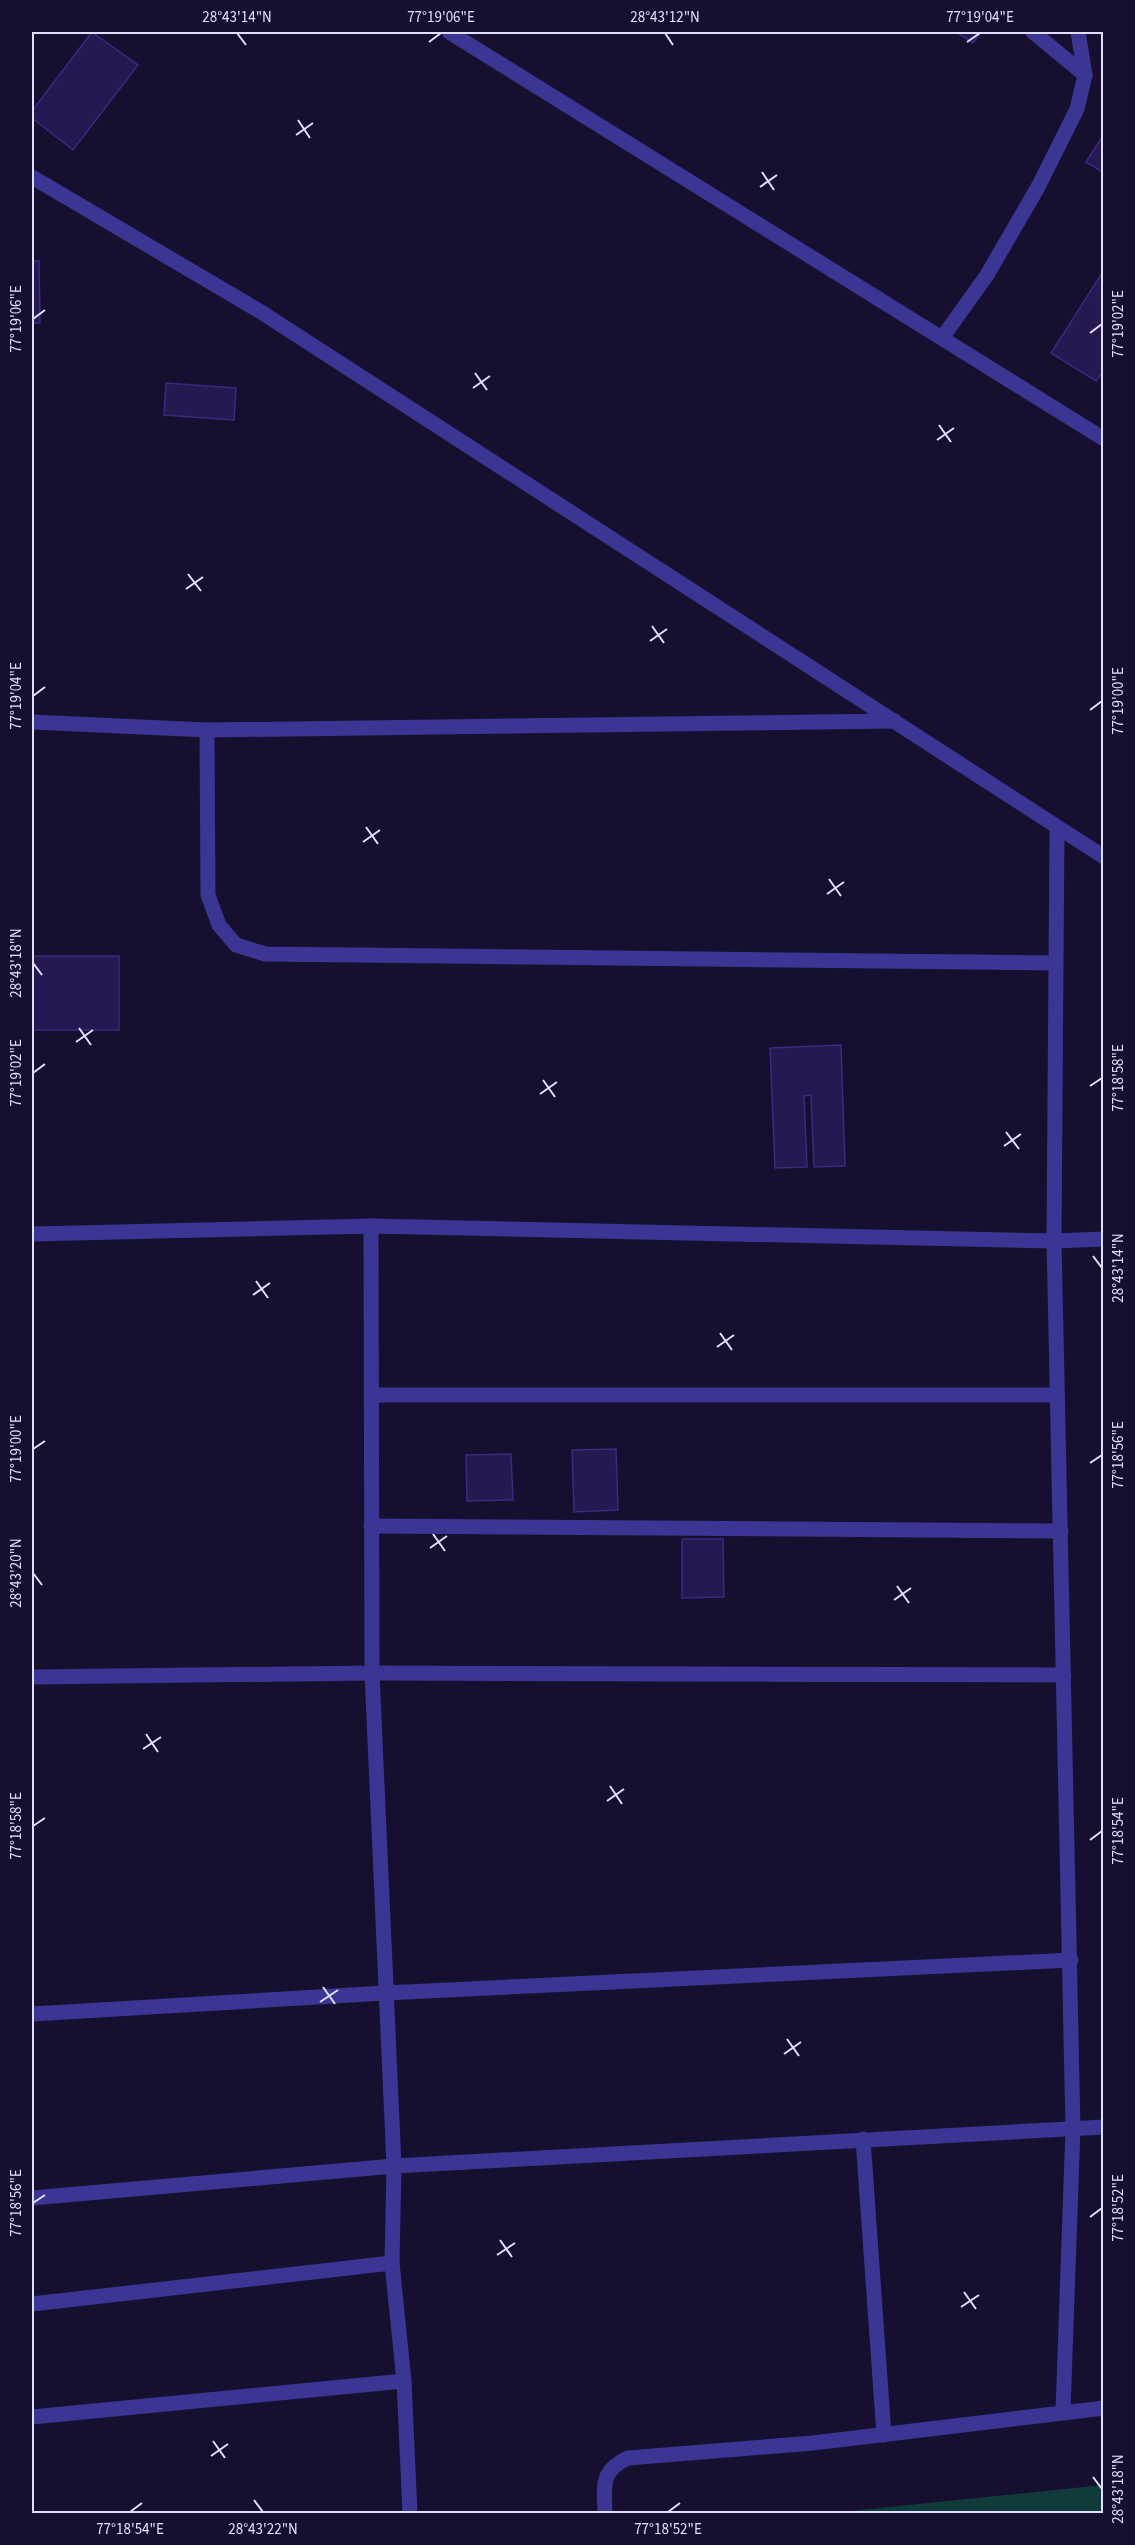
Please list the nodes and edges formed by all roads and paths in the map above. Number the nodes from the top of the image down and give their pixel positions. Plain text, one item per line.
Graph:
1 (449, 32) edge
2 (1033, 32) edge
3 (1078, 32) edge
4 (1084, 75) junction
5 (32, 177) edge
6 (942, 338) junction
7 (1104, 439) edge
8 (895, 721) junction
9 (32, 722) edge
10 (207, 730) junction
11 (1057, 828) junction
12 (1104, 857) edge
13 (1055, 963) junction
14 (371, 1226) junction
15 (32, 1234) edge
16 (1104, 1239) edge
17 (1054, 1241) junction
18 (372, 1395) junction
19 (1057, 1395) junction
20 (371, 1526) junction
21 (1061, 1531) junction
22 (372, 1673) junction
23 (1064, 1675) junction
24 (32, 1677) edge
25 (1071, 1960) junction
26 (385, 1993) junction
27 (32, 2014) edge
28 (1104, 2127) edge
29 (1073, 2128) junction
30 (863, 2139) junction
31 (394, 2166) junction
32 (32, 2198) edge
33 (392, 2263) junction
34 (32, 2304) edge
35 (404, 2381) junction
36 (1104, 2408) edge
37 (1063, 2411) junction
38 (32, 2417) edge
39 (884, 2435) junction
40 (410, 2514) edge
41 (605, 2514) edge

1 - 6 street
2 - 4 street
3 - 4 street
4 - 6 street
5 - 8 street
6 - 7 street
8 - 10 street
8 - 11 street
9 - 10 street
10 - 13 street
11 - 12 street
11 - 13 street
13 - 17 street
14 - 15 street
14 - 17 street
14 - 18 street
16 - 17 street
17 - 19 street
18 - 19 street
18 - 20 street
19 - 21 street
20 - 21 street
20 - 22 street
21 - 23 street
22 - 23 street
22 - 24 street
22 - 26 street
23 - 25 street
25 - 26 street
25 - 29 street
26 - 27 street
26 - 31 street
28 - 29 street
29 - 30 street
29 - 37 street
30 - 31 street
30 - 39 street
31 - 32 street
31 - 33 street
33 - 34 street
33 - 35 street
35 - 38 street
35 - 40 street
36 - 37 street
37 - 39 street
39 - 41 street

